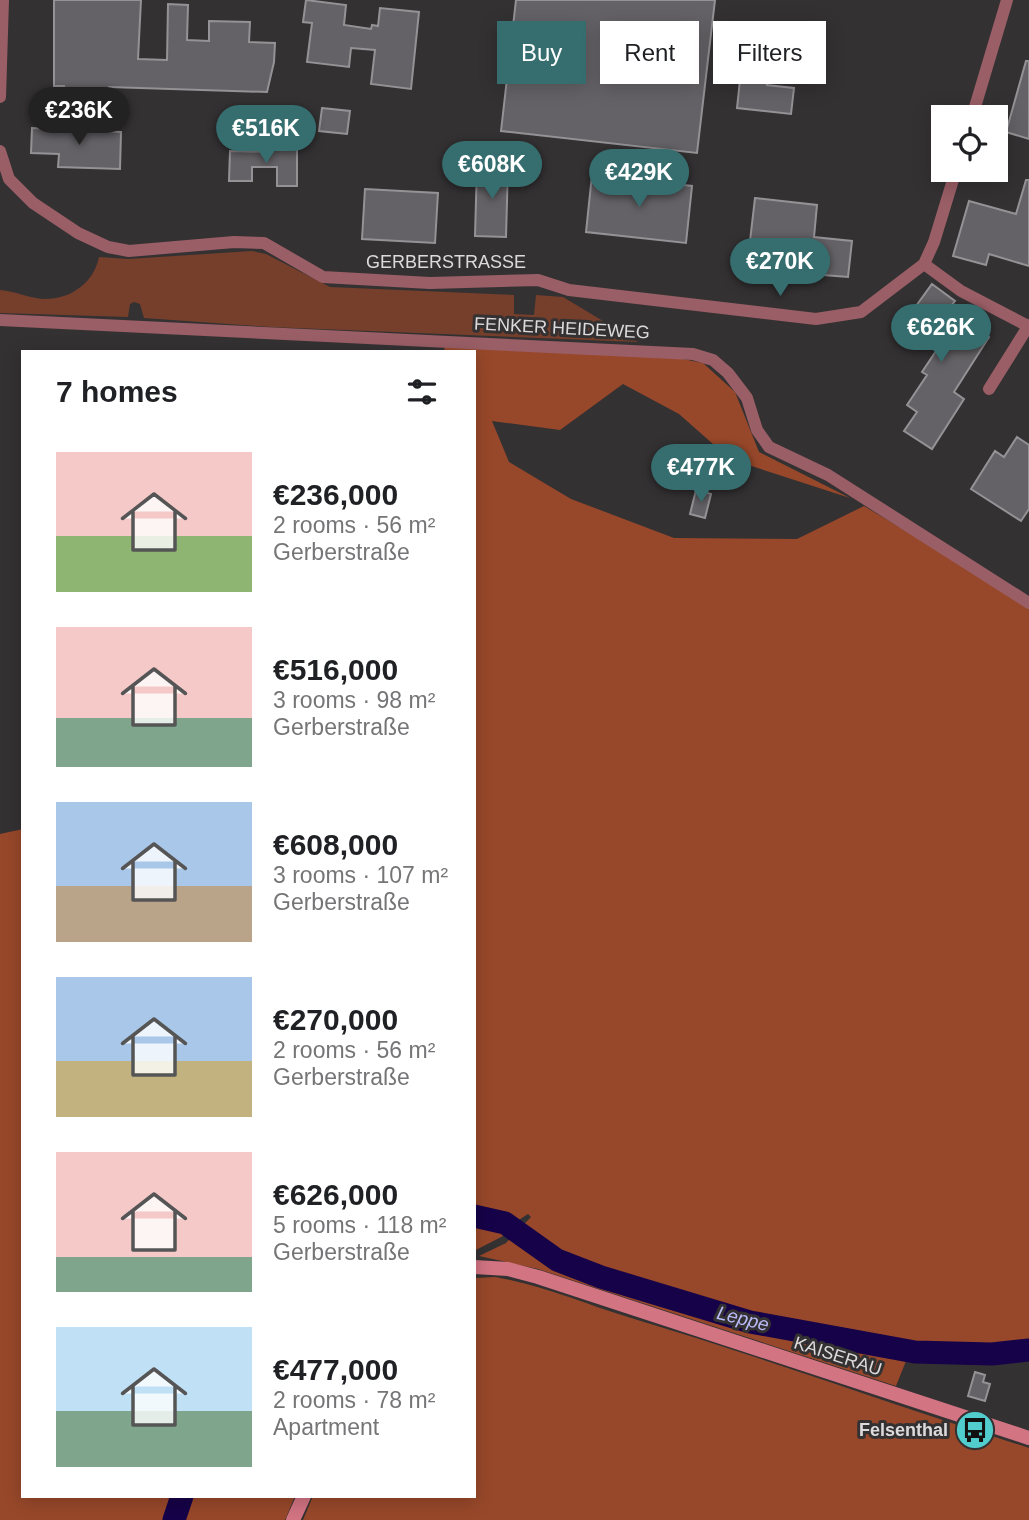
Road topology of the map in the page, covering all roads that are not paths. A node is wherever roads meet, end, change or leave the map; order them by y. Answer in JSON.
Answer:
{"nodes":[{"id":1,"x":4,"y":0,"type":"edge"},
{"id":2,"x":1007,"y":0,"type":"edge"},
{"id":3,"x":0,"y":97,"type":"edge"},
{"id":4,"x":976,"y":105,"type":"edge"},
{"id":5,"x":0,"y":150,"type":"edge"},
{"id":6,"x":952,"y":182,"type":"edge"},
{"id":7,"x":924,"y":264,"type":"junction"},
{"id":8,"x":0,"y":320,"type":"edge"},
{"id":9,"x":1029,"y":326,"type":"edge"},
{"id":10,"x":989,"y":389,"type":"dead end"},
{"id":11,"x":1029,"y":603,"type":"edge"},
{"id":12,"x":476,"y":1267,"type":"edge"},
{"id":13,"x":1029,"y":1438,"type":"edge"},
{"id":14,"x":303,"y":1498,"type":"edge"},
{"id":15,"x":293,"y":1520,"type":"edge"}],
"edges":[{"from":1,"to":3,"type":"street"},
{"from":2,"to":4,"type":"street"},
{"from":5,"to":7,"type":"street","name":"GERBERSTRASSE"},
{"from":6,"to":7,"type":"street"},
{"from":7,"to":9,"type":"street"},
{"from":8,"to":11,"type":"street","name":"FENKER HEIDEWEG"},
{"from":9,"to":10,"type":"street"},
{"from":12,"to":13,"type":"main road","name":"KAISERAU"},
{"from":14,"to":15,"type":"main road"}]}
